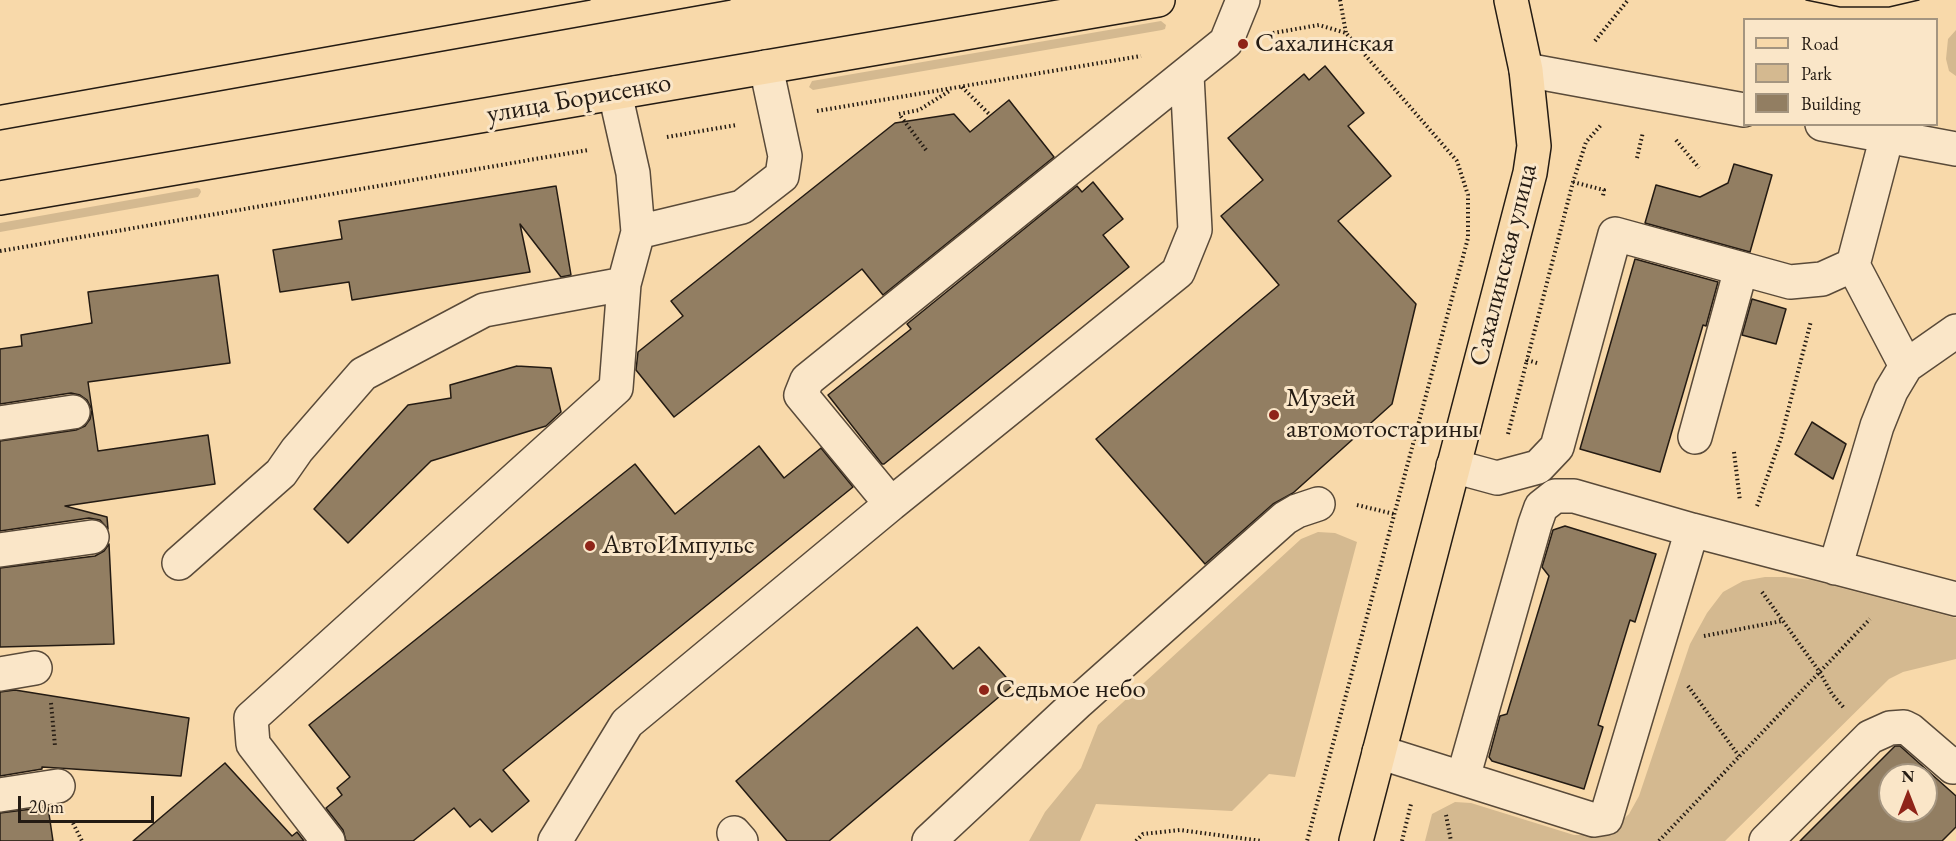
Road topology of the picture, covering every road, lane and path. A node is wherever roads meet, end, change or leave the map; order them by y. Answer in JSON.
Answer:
{"nodes":[{"id":1,"x":1158,"y":0,"type":"edge"},
{"id":2,"x":1243,"y":0,"type":"edge"},
{"id":3,"x":1340,"y":0,"type":"edge"},
{"id":4,"x":1511,"y":0,"type":"edge"},
{"id":5,"x":1346,"y":33,"type":"dead end"},
{"id":6,"x":766,"y":67,"type":"junction"},
{"id":7,"x":1526,"y":70,"type":"junction"},
{"id":8,"x":1187,"y":75,"type":"junction"},
{"id":9,"x":962,"y":87,"type":"dead end"},
{"id":10,"x":954,"y":88,"type":"dead end"},
{"id":11,"x":615,"y":93,"type":"junction"},
{"id":12,"x":1743,"y":110,"type":"edge"},
{"id":13,"x":990,"y":115,"type":"dead end"},
{"id":14,"x":1609,"y":123,"type":"dead end"},
{"id":15,"x":1645,"y":124,"type":"dead end"},
{"id":16,"x":1833,"y":126,"type":"edge"},
{"id":17,"x":1673,"y":136,"type":"dead end"},
{"id":18,"x":1887,"y":136,"type":"junction"},
{"id":19,"x":1956,"y":149,"type":"edge"},
{"id":20,"x":926,"y":150,"type":"dead end"},
{"id":21,"x":1637,"y":158,"type":"dead end"},
{"id":22,"x":1699,"y":168,"type":"dead end"},
{"id":23,"x":0,"y":198,"type":"edge"},
{"id":24,"x":638,"y":232,"type":"junction"},
{"id":25,"x":1853,"y":265,"type":"junction"},
{"id":26,"x":1741,"y":268,"type":"junction"},
{"id":27,"x":1822,"y":279,"type":"junction"},
{"id":28,"x":624,"y":284,"type":"junction"},
{"id":29,"x":1956,"y":331,"type":"edge"},
{"id":30,"x":1527,"y":360,"type":"dead end"},
{"id":31,"x":1906,"y":366,"type":"junction"},
{"id":32,"x":73,"y":412,"type":"dead end"},
{"id":33,"x":1699,"y":422,"type":"joint"},
{"id":34,"x":0,"y":423,"type":"edge"},
{"id":35,"x":1454,"y":466,"type":"junction"},
{"id":36,"x":891,"y":504,"type":"junction"},
{"id":37,"x":1318,"y":504,"type":"dead end"},
{"id":38,"x":1692,"y":530,"type":"junction"},
{"id":39,"x":92,"y":537,"type":"dead end"},
{"id":40,"x":1744,"y":544,"type":"junction"},
{"id":41,"x":0,"y":550,"type":"edge"},
{"id":42,"x":179,"y":563,"type":"dead end"},
{"id":43,"x":1834,"y":568,"type":"junction"},
{"id":44,"x":1901,"y":586,"type":"junction"},
{"id":45,"x":1956,"y":599,"type":"edge"},
{"id":46,"x":1782,"y":621,"type":"junction"},
{"id":47,"x":1658,"y":645,"type":"junction"},
{"id":48,"x":35,"y":668,"type":"dead end"},
{"id":49,"x":1819,"y":671,"type":"junction"},
{"id":50,"x":0,"y":674,"type":"edge"},
{"id":51,"x":1832,"y":694,"type":"dead end"},
{"id":52,"x":1379,"y":752,"type":"junction"},
{"id":53,"x":1739,"y":756,"type":"junction"},
{"id":54,"x":1955,"y":767,"type":"edge"},
{"id":55,"x":1463,"y":778,"type":"junction"},
{"id":56,"x":58,"y":786,"type":"dead end"},
{"id":57,"x":0,"y":795,"type":"edge"},
{"id":58,"x":328,"y":841,"type":"edge"},
{"id":59,"x":555,"y":841,"type":"edge"},
{"id":60,"x":929,"y":841,"type":"edge"},
{"id":61,"x":1136,"y":841,"type":"edge"},
{"id":62,"x":1262,"y":841,"type":"edge"},
{"id":63,"x":1356,"y":841,"type":"edge"},
{"id":64,"x":1659,"y":841,"type":"edge"},
{"id":65,"x":1766,"y":841,"type":"edge"}],
"edges":[{"from":1,"to":6,"type":"main road","name":"улица Борисенко"},
{"from":2,"to":8,"type":"lane"},
{"from":3,"to":5,"type":"path"},
{"from":4,"to":7,"type":"main road","name":"Сахалинская улица"},
{"from":6,"to":11,"type":"main road","name":"улица Борисенко"},
{"from":6,"to":24,"type":"lane"},
{"from":7,"to":12,"type":"lane"},
{"from":7,"to":35,"type":"main road","name":"Сахалинская улица"},
{"from":8,"to":36,"type":"lane"},
{"from":8,"to":36,"type":"lane"},
{"from":9,"to":13,"type":"path"},
{"from":10,"to":20,"type":"path"},
{"from":11,"to":23,"type":"main road","name":"улица Борисенко"},
{"from":11,"to":24,"type":"lane"},
{"from":14,"to":30,"type":"path"},
{"from":15,"to":21,"type":"path"},
{"from":16,"to":18,"type":"lane"},
{"from":17,"to":22,"type":"path"},
{"from":18,"to":19,"type":"lane"},
{"from":18,"to":25,"type":"lane"},
{"from":24,"to":28,"type":"lane"},
{"from":25,"to":27,"type":"lane"},
{"from":25,"to":31,"type":"lane"},
{"from":26,"to":27,"type":"lane"},
{"from":26,"to":33,"type":"lane"},
{"from":26,"to":35,"type":"lane"},
{"from":27,"to":40,"type":"path"},
{"from":28,"to":42,"type":"lane"},
{"from":28,"to":58,"type":"lane"},
{"from":29,"to":31,"type":"lane"},
{"from":31,"to":43,"type":"lane"},
{"from":32,"to":34,"type":"lane"},
{"from":33,"to":40,"type":"path"},
{"from":35,"to":52,"type":"main road","name":"Сахалинская улица"},
{"from":36,"to":59,"type":"lane"},
{"from":37,"to":60,"type":"lane"},
{"from":38,"to":40,"type":"lane"},
{"from":38,"to":47,"type":"lane"},
{"from":38,"to":55,"type":"lane"},
{"from":39,"to":41,"type":"lane"},
{"from":40,"to":43,"type":"lane"},
{"from":40,"to":46,"type":"path"},
{"from":43,"to":44,"type":"lane"},
{"from":44,"to":45,"type":"lane"},
{"from":44,"to":49,"type":"path"},
{"from":46,"to":47,"type":"path"},
{"from":46,"to":49,"type":"path"},
{"from":47,"to":53,"type":"path"},
{"from":47,"to":55,"type":"lane"},
{"from":48,"to":50,"type":"lane"},
{"from":49,"to":51,"type":"path"},
{"from":49,"to":53,"type":"path"},
{"from":52,"to":55,"type":"lane"},
{"from":52,"to":63,"type":"main road","name":"Сахалинская улица"},
{"from":53,"to":64,"type":"path"},
{"from":54,"to":65,"type":"lane"},
{"from":56,"to":57,"type":"lane"},
{"from":61,"to":62,"type":"path"}]}
